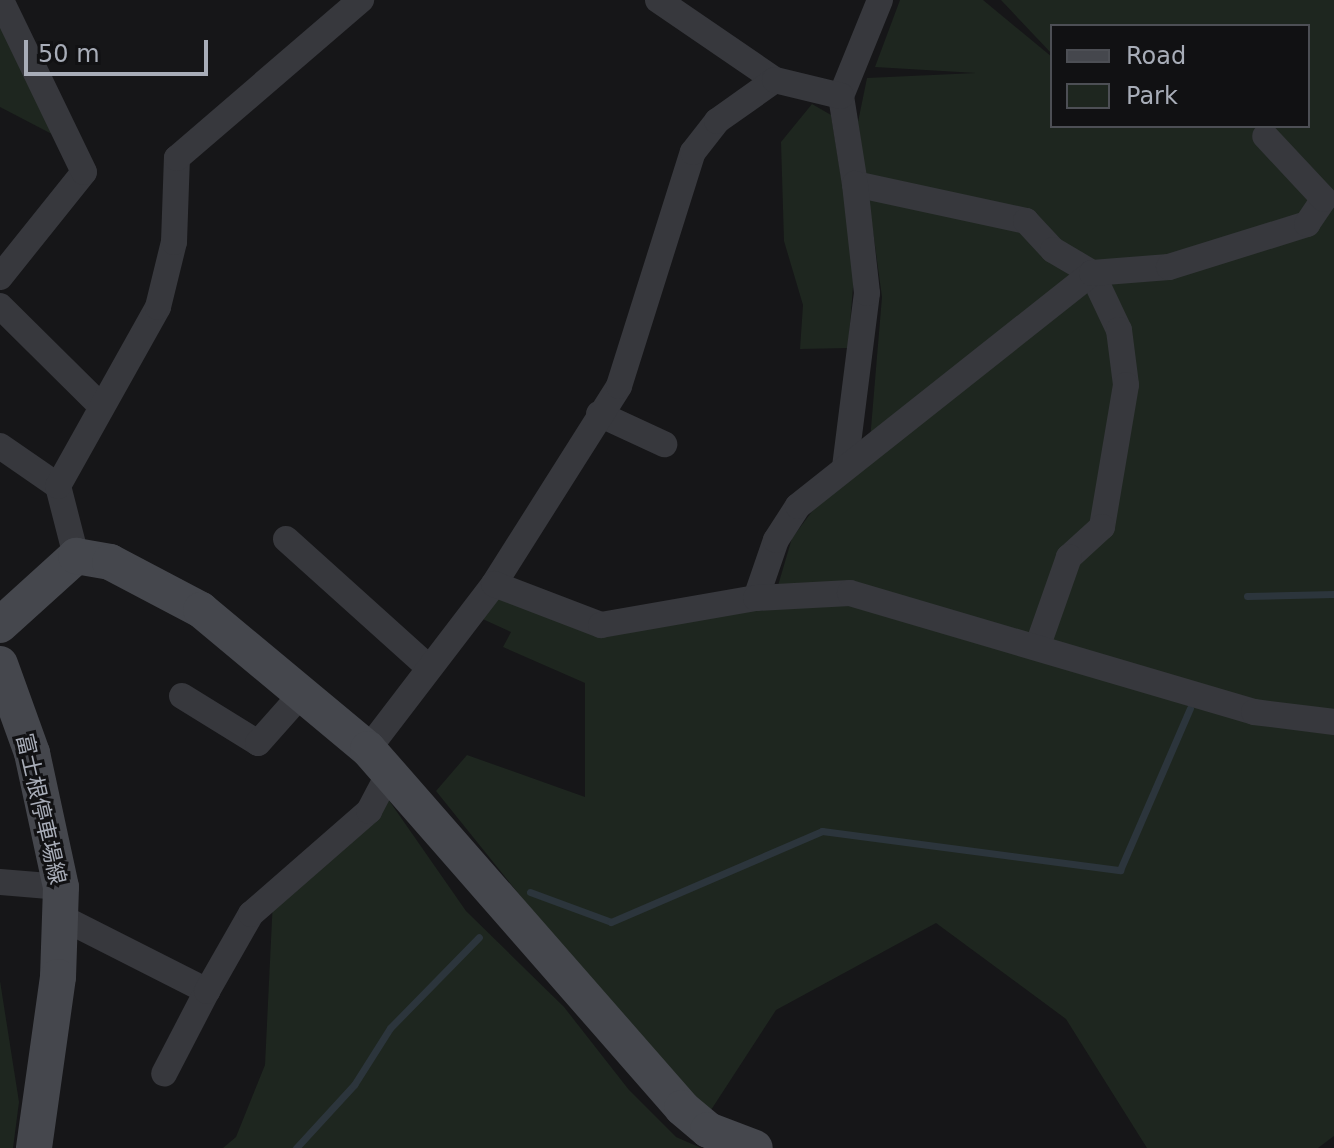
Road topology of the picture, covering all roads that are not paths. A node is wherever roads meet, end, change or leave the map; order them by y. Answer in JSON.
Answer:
{"nodes":[{"id":1,"x":1,"y":0,"type":"edge"},
{"id":2,"x":361,"y":0,"type":"edge"},
{"id":3,"x":658,"y":0,"type":"edge"},
{"id":4,"x":880,"y":0,"type":"edge"},
{"id":5,"x":775,"y":80,"type":"junction"},
{"id":6,"x":841,"y":96,"type":"junction"},
{"id":7,"x":1265,"y":136,"type":"dead end"},
{"id":8,"x":855,"y":184,"type":"junction"},
{"id":9,"x":1092,"y":273,"type":"junction"},
{"id":10,"x":0,"y":277,"type":"edge"},
{"id":11,"x":0,"y":306,"type":"edge"},
{"id":12,"x":100,"y":405,"type":"junction"},
{"id":13,"x":599,"y":414,"type":"junction"},
{"id":14,"x":664,"y":444,"type":"dead end"},
{"id":15,"x":0,"y":446,"type":"edge"},
{"id":16,"x":845,"y":467,"type":"junction"},
{"id":17,"x":58,"y":486,"type":"junction"},
{"id":18,"x":286,"y":539,"type":"dead end"},
{"id":19,"x":76,"y":556,"type":"junction"},
{"id":20,"x":494,"y":584,"type":"junction"},
{"id":21,"x":756,"y":598,"type":"junction"},
{"id":22,"x":0,"y":625,"type":"edge"},
{"id":23,"x":1038,"y":645,"type":"junction"},
{"id":24,"x":0,"y":664,"type":"edge"},
{"id":25,"x":427,"y":666,"type":"junction"},
{"id":26,"x":182,"y":696,"type":"dead end"},
{"id":27,"x":299,"y":697,"type":"junction"},
{"id":28,"x":1334,"y":722,"type":"edge"},
{"id":29,"x":378,"y":761,"type":"junction"},
{"id":30,"x":0,"y":882,"type":"edge"},
{"id":31,"x":61,"y":902,"type":"junction"},
{"id":32,"x":207,"y":991,"type":"junction"},
{"id":33,"x":164,"y":1074,"type":"dead end"},
{"id":34,"x":34,"y":1148,"type":"edge"},
{"id":35,"x":755,"y":1148,"type":"edge"}],
"edges":[{"from":1,"to":10,"type":"street"},
{"from":2,"to":12,"type":"street"},
{"from":3,"to":5,"type":"street"},
{"from":4,"to":6,"type":"street"},
{"from":5,"to":6,"type":"street"},
{"from":5,"to":13,"type":"street"},
{"from":6,"to":8,"type":"street"},
{"from":7,"to":9,"type":"street"},
{"from":8,"to":9,"type":"street"},
{"from":8,"to":16,"type":"street"},
{"from":9,"to":16,"type":"street"},
{"from":9,"to":23,"type":"street"},
{"from":11,"to":12,"type":"street"},
{"from":12,"to":17,"type":"street"},
{"from":13,"to":14,"type":"street"},
{"from":13,"to":20,"type":"street"},
{"from":15,"to":17,"type":"street"},
{"from":16,"to":21,"type":"street"},
{"from":17,"to":19,"type":"street"},
{"from":18,"to":25,"type":"street"},
{"from":19,"to":22,"type":"street"},
{"from":19,"to":27,"type":"street"},
{"from":20,"to":21,"type":"street"},
{"from":20,"to":25,"type":"street"},
{"from":21,"to":23,"type":"street"},
{"from":23,"to":28,"type":"street"},
{"from":24,"to":31,"type":"street","name":"富士根停車場線"},
{"from":25,"to":29,"type":"street"},
{"from":26,"to":27,"type":"street"},
{"from":27,"to":29,"type":"street"},
{"from":29,"to":32,"type":"street"},
{"from":29,"to":35,"type":"street"},
{"from":30,"to":31,"type":"street"},
{"from":31,"to":32,"type":"street"},
{"from":31,"to":34,"type":"street","name":"富士根停車場線"},
{"from":32,"to":33,"type":"street"}]}
